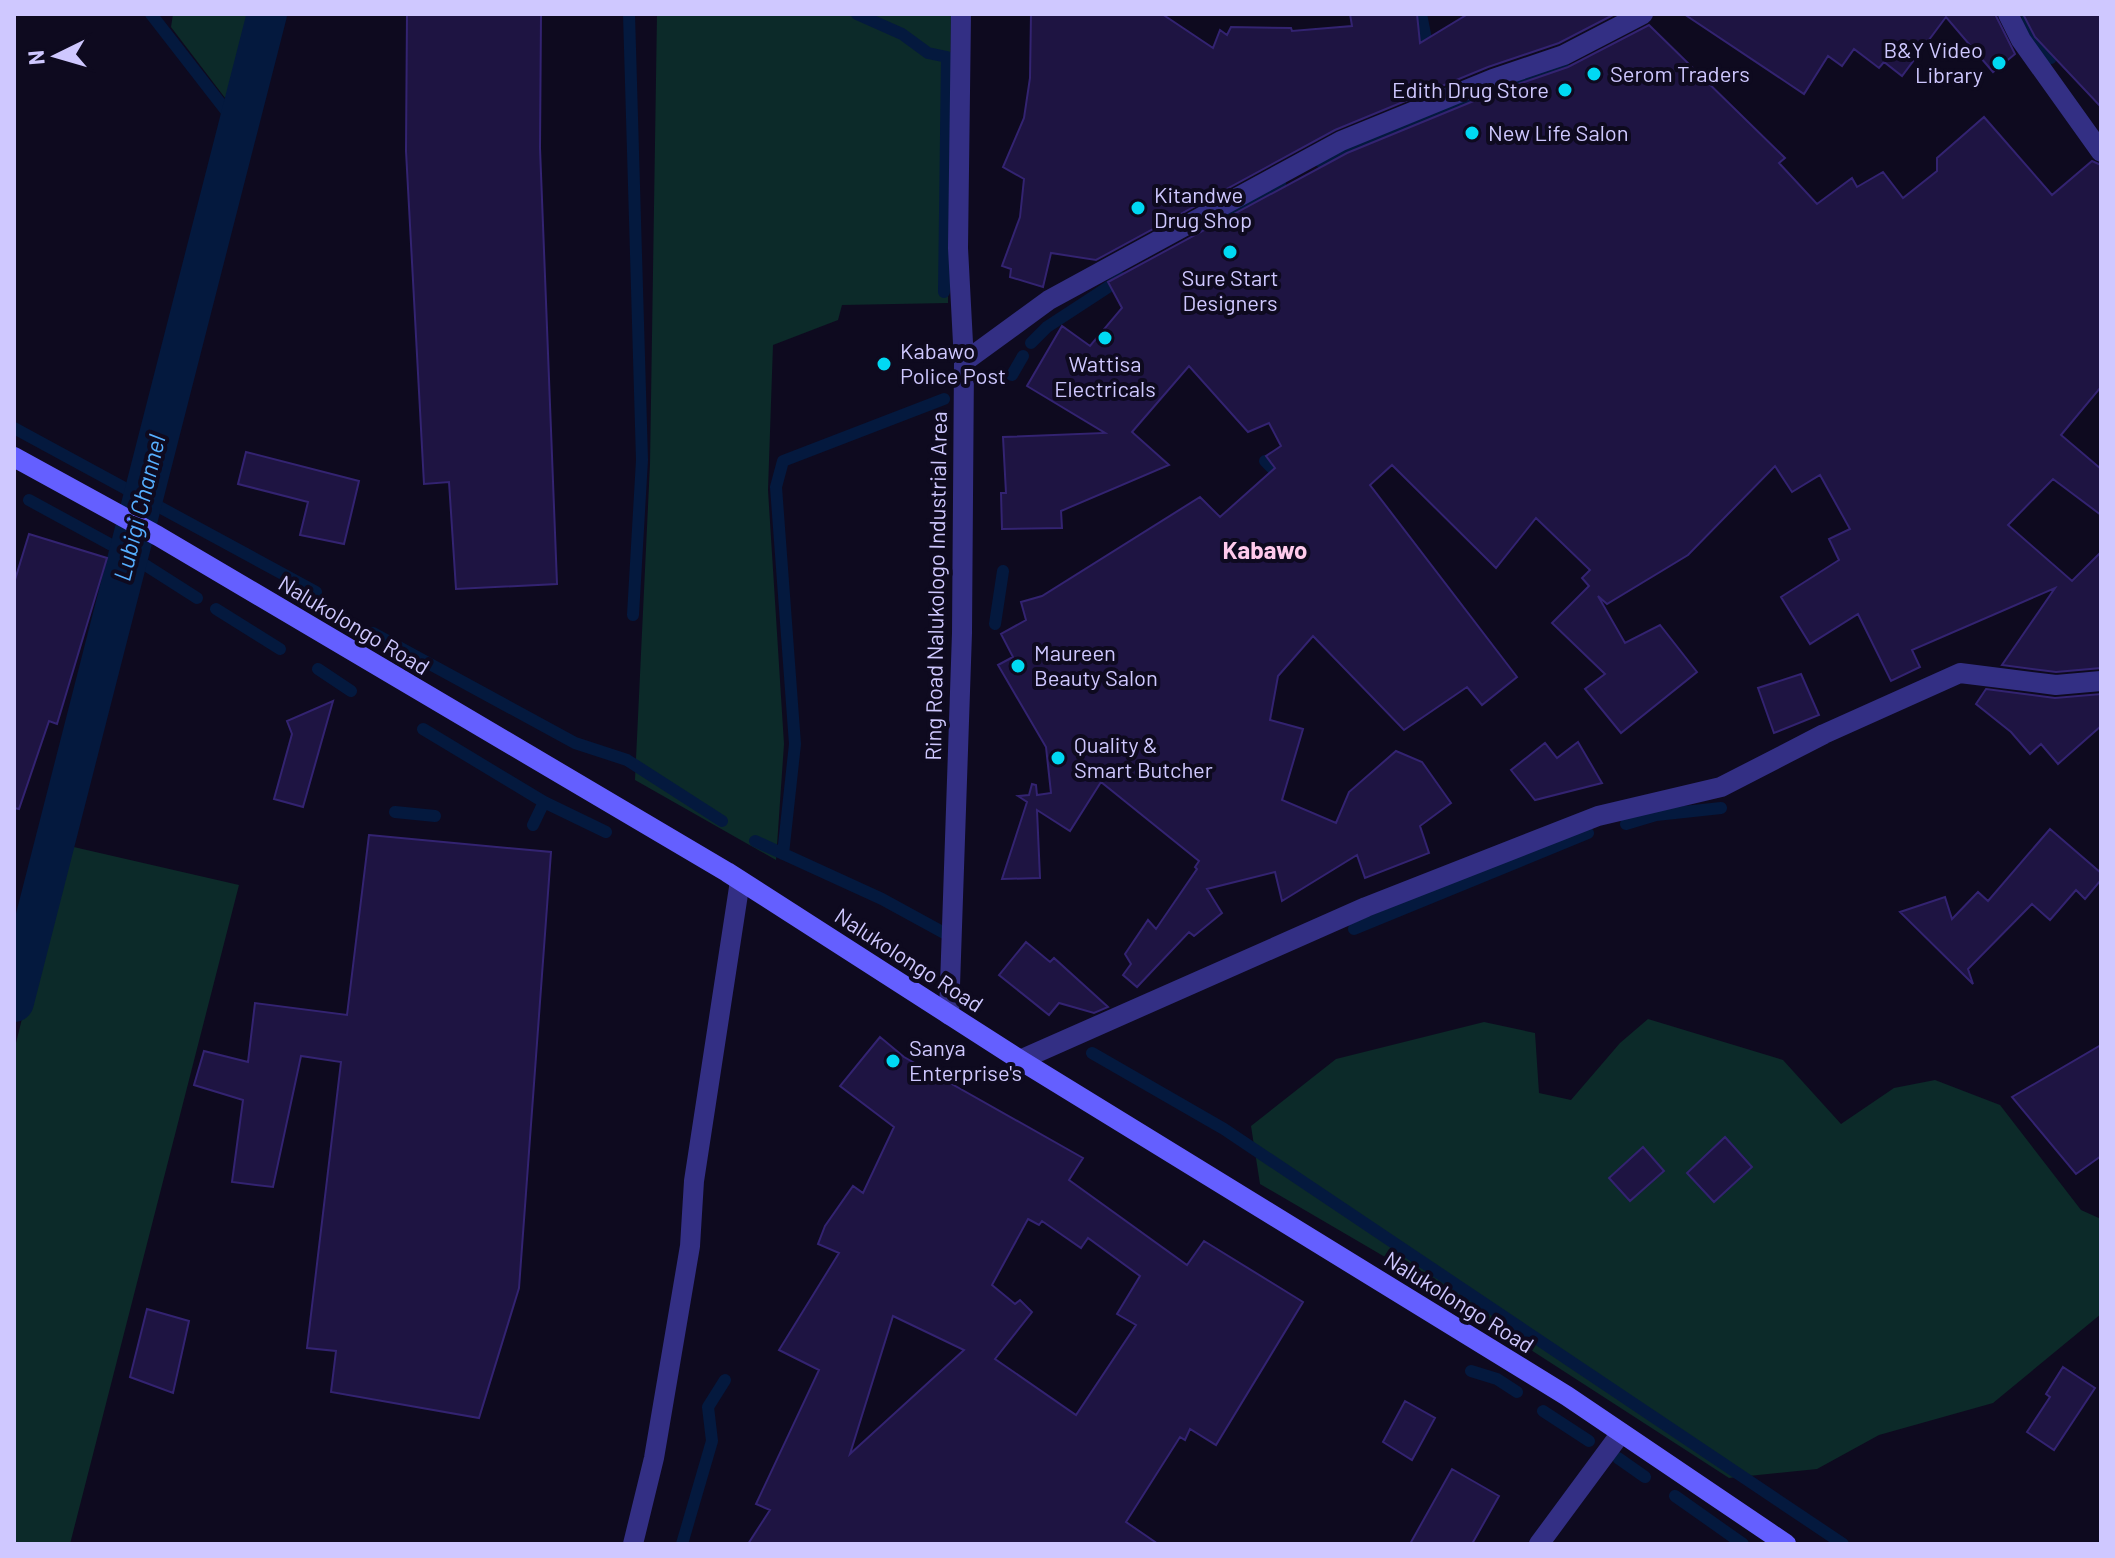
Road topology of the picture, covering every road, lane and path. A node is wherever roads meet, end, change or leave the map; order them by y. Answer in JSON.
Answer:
{"nodes":[{"id":1,"x":961,"y":14,"type":"edge"},
{"id":2,"x":1643,"y":14,"type":"edge"},
{"id":3,"x":2008,"y":14,"type":"edge"},
{"id":4,"x":2101,"y":152,"type":"edge"},
{"id":5,"x":964,"y":362,"type":"junction"},
{"id":6,"x":14,"y":457,"type":"edge"},
{"id":7,"x":2101,"y":681,"type":"edge"},
{"id":8,"x":740,"y":881,"type":"junction"},
{"id":9,"x":949,"y":1015,"type":"junction"},
{"id":10,"x":1020,"y":1060,"type":"junction"},
{"id":11,"x":1621,"y":1433,"type":"junction"},
{"id":12,"x":633,"y":1544,"type":"edge"},
{"id":13,"x":1539,"y":1544,"type":"edge"},
{"id":14,"x":1786,"y":1544,"type":"edge"}],
"edges":[{"from":1,"to":5,"type":"street","name":"Ring Road Nalukologo Industrial Area"},
{"from":2,"to":5,"type":"street"},
{"from":3,"to":4,"type":"street"},
{"from":5,"to":9,"type":"street","name":"Ring Road Nalukologo Industrial Area"},
{"from":6,"to":8,"type":"street","name":"Nalukolongo Road"},
{"from":7,"to":10,"type":"street"},
{"from":8,"to":9,"type":"street","name":"Nalukolongo Road"},
{"from":8,"to":12,"type":"street"},
{"from":9,"to":10,"type":"street","name":"Nalukolongo Road"},
{"from":10,"to":11,"type":"street","name":"Nalukolongo Road"},
{"from":11,"to":13,"type":"street"},
{"from":11,"to":14,"type":"street","name":"Nalukolongo Road"}]}
